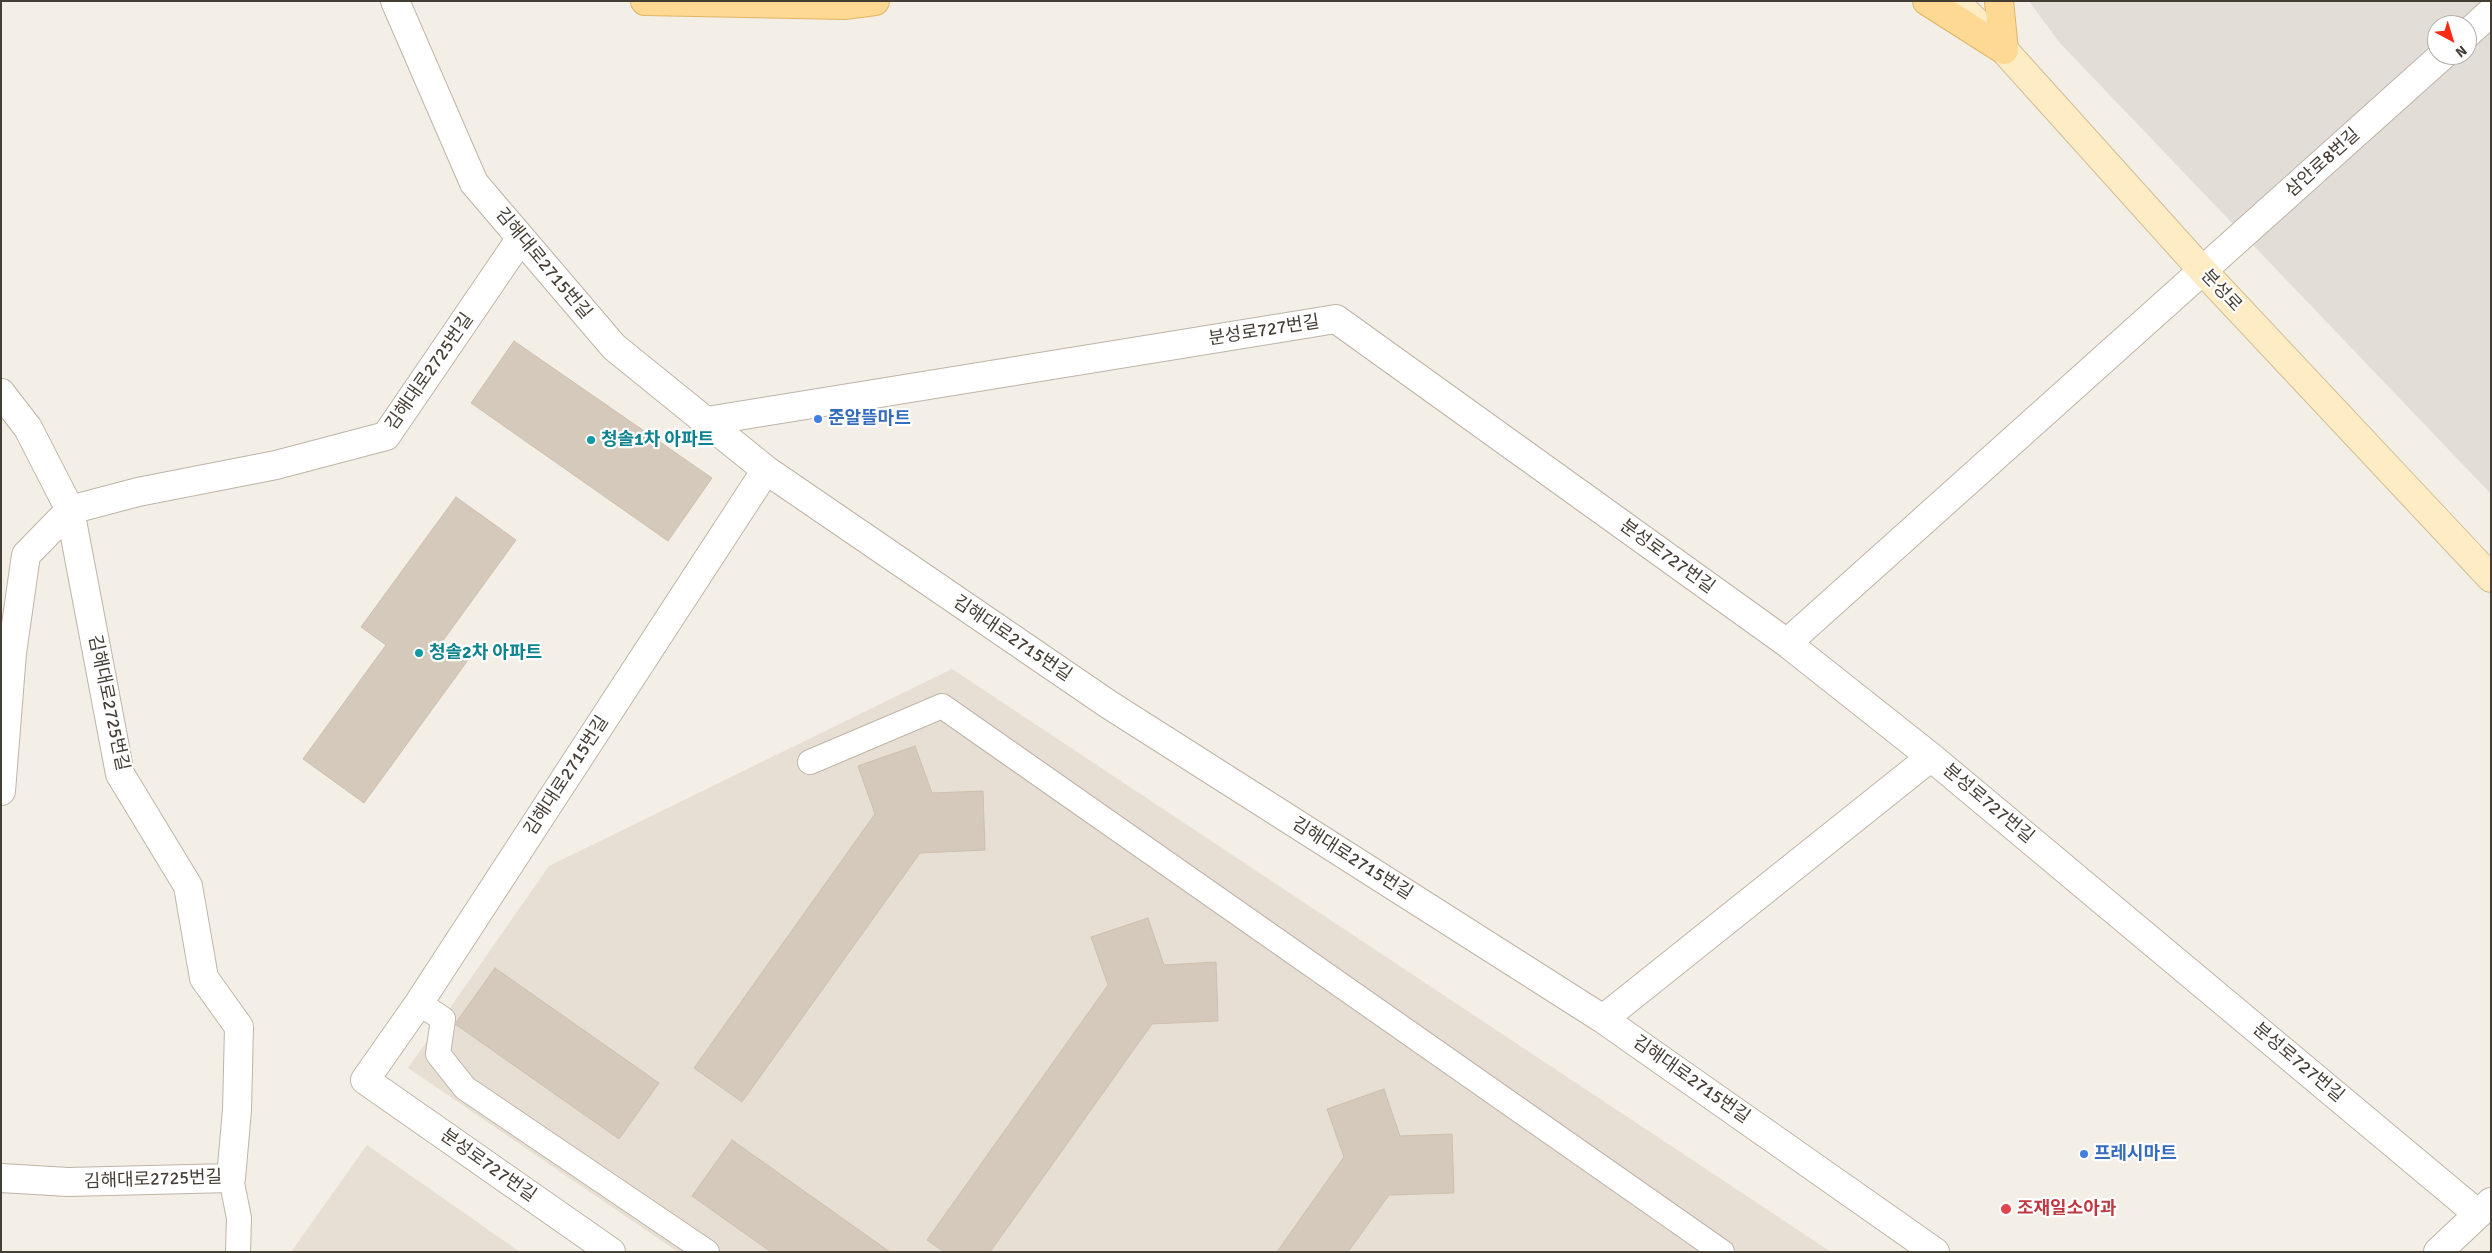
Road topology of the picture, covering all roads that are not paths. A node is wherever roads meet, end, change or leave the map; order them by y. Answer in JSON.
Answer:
{"nodes":[{"id":1,"x":395,"y":1,"type":"edge"},
{"id":2,"x":645,"y":1,"type":"edge"},
{"id":3,"x":875,"y":1,"type":"edge"},
{"id":4,"x":1927,"y":1,"type":"edge"},
{"id":5,"x":1955,"y":1,"type":"edge"},
{"id":6,"x":2000,"y":1,"type":"edge"},
{"id":7,"x":2491,"y":12,"type":"edge"},
{"id":8,"x":2477,"y":25,"type":"edge"},
{"id":9,"x":2004,"y":50,"type":"junction"},
{"id":10,"x":2432,"y":65,"type":"edge"},
{"id":11,"x":521,"y":238,"type":"junction"},
{"id":12,"x":2203,"y":271,"type":"junction"},
{"id":13,"x":1,"y":393,"type":"edge"},
{"id":14,"x":707,"y":422,"type":"junction"},
{"id":15,"x":766,"y":470,"type":"junction"},
{"id":16,"x":70,"y":510,"type":"junction"},
{"id":17,"x":2491,"y":578,"type":"edge"},
{"id":18,"x":1787,"y":643,"type":"junction"},
{"id":19,"x":1932,"y":756,"type":"junction"},
{"id":20,"x":810,"y":762,"type":"dead end"},
{"id":21,"x":1,"y":791,"type":"edge"},
{"id":22,"x":419,"y":1003,"type":"junction"},
{"id":23,"x":1603,"y":1019,"type":"junction"},
{"id":24,"x":365,"y":1080,"type":"joint"},
{"id":25,"x":1,"y":1178,"type":"edge"},
{"id":26,"x":231,"y":1178,"type":"junction"},
{"id":27,"x":2484,"y":1208,"type":"edge"},
{"id":28,"x":238,"y":1252,"type":"edge"},
{"id":29,"x":611,"y":1252,"type":"edge"},
{"id":30,"x":707,"y":1252,"type":"edge"},
{"id":31,"x":1722,"y":1252,"type":"edge"},
{"id":32,"x":1935,"y":1252,"type":"edge"},
{"id":33,"x":2438,"y":1252,"type":"edge"}],
"edges":[{"from":1,"to":11,"type":"street","name":"김해대로2715번길"},
{"from":2,"to":3,"type":"main road"},
{"from":4,"to":9,"type":"main road"},
{"from":5,"to":9,"type":"main road","name":"분성로"},
{"from":6,"to":9,"type":"main road"},
{"from":7,"to":8,"type":"street"},
{"from":9,"to":12,"type":"main road","name":"분성로"},
{"from":10,"to":12,"type":"street","name":"삼안로8번길"},
{"from":11,"to":14,"type":"street","name":"김해대로2715번길"},
{"from":11,"to":16,"type":"street","name":"김해대로2725번길"},
{"from":12,"to":17,"type":"main road","name":"분성로"},
{"from":12,"to":18,"type":"street","name":"삼안로8번길"},
{"from":13,"to":16,"type":"street","name":"김해대로2725번길"},
{"from":14,"to":15,"type":"street","name":"김해대로2715번길"},
{"from":14,"to":18,"type":"street","name":"분성로727번길"},
{"from":15,"to":22,"type":"street","name":"김해대로2715번길"},
{"from":15,"to":23,"type":"street","name":"김해대로2715번길"},
{"from":16,"to":21,"type":"street"},
{"from":16,"to":26,"type":"street","name":"김해대로2725번길"},
{"from":18,"to":19,"type":"street","name":"분성로727번길"},
{"from":19,"to":23,"type":"street"},
{"from":19,"to":27,"type":"street","name":"분성로727번길"},
{"from":20,"to":31,"type":"lane"},
{"from":22,"to":24,"type":"street","name":"김해대로2715번길"},
{"from":22,"to":30,"type":"lane"},
{"from":23,"to":32,"type":"street","name":"김해대로2715번길"},
{"from":24,"to":29,"type":"street","name":"분성로727번길"},
{"from":25,"to":26,"type":"street","name":"김해대로2725번길"},
{"from":26,"to":28,"type":"lane"},
{"from":27,"to":33,"type":"street","name":"분성로727번길"}]}
